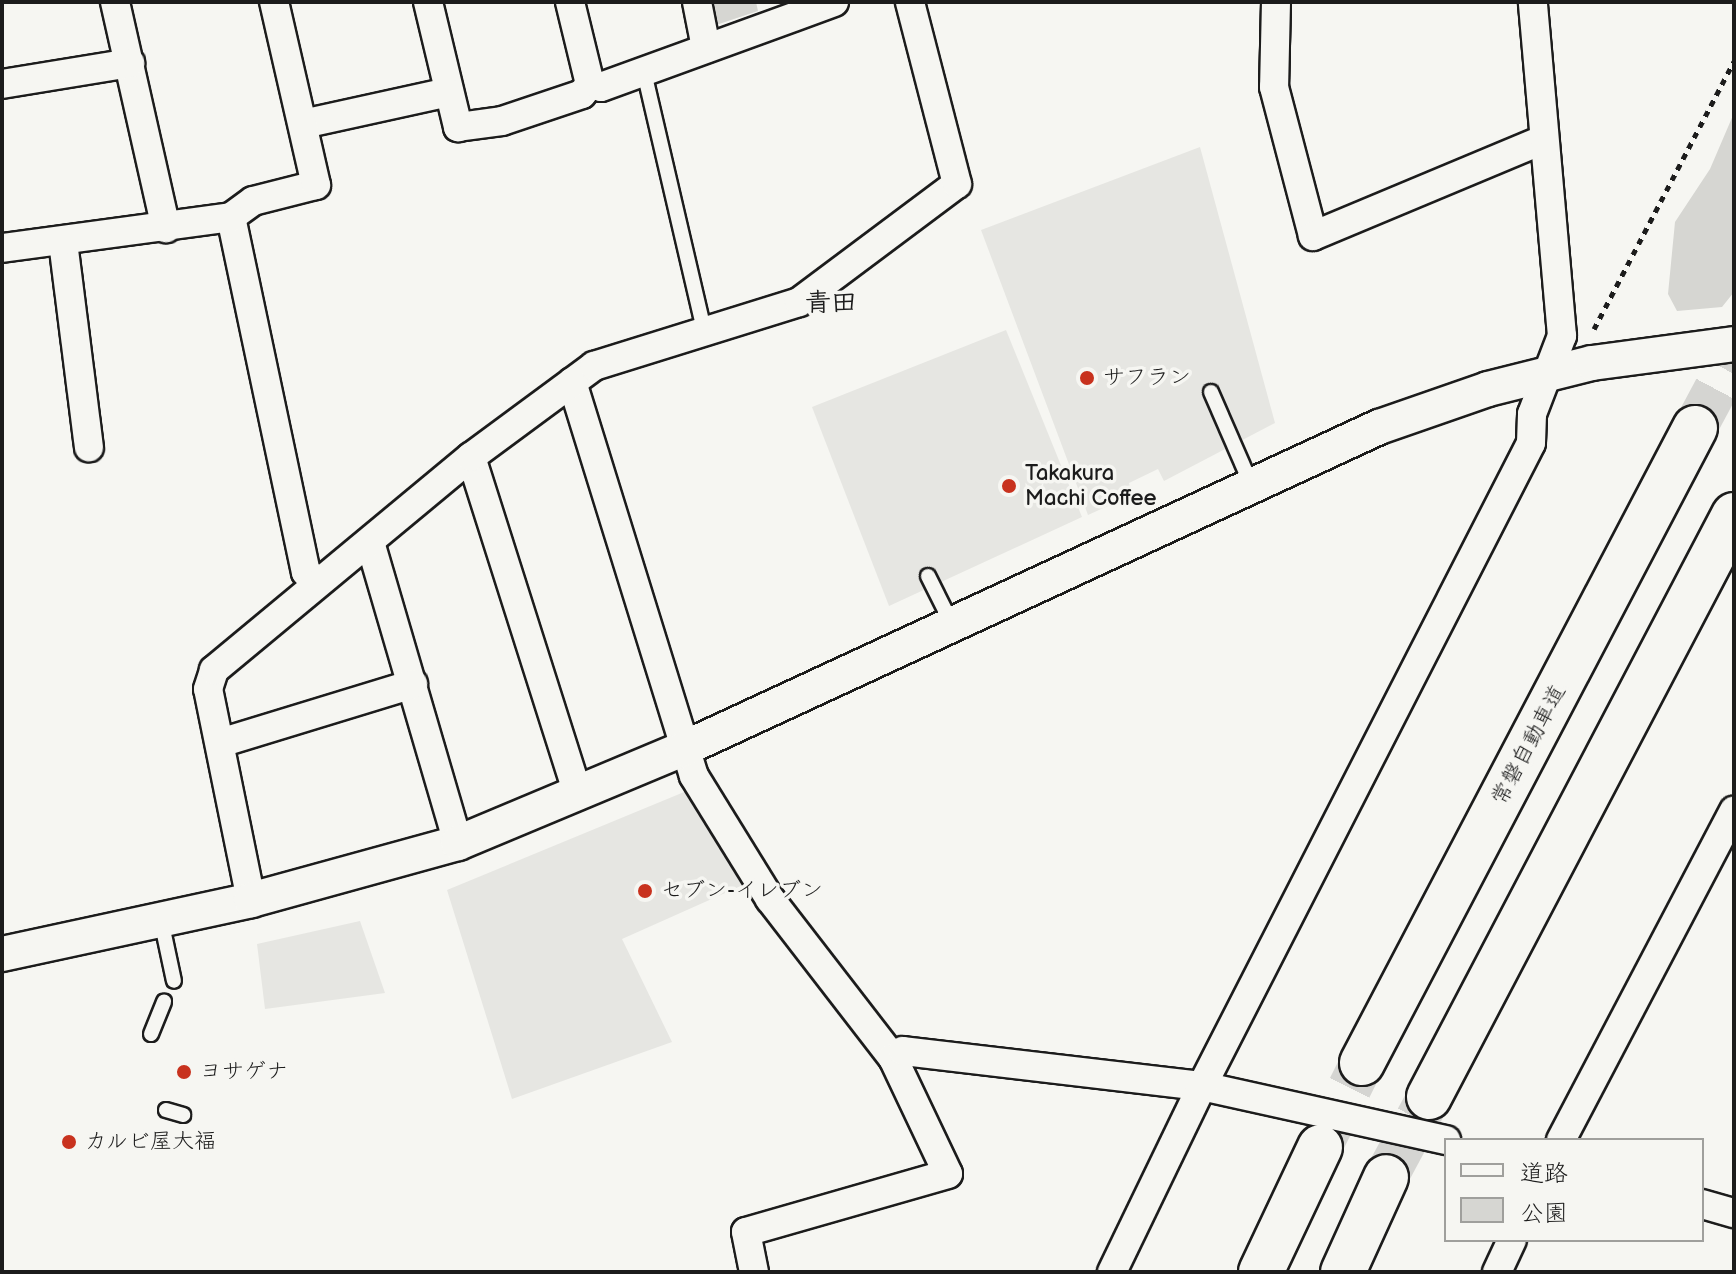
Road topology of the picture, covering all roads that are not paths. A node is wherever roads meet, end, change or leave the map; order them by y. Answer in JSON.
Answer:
{"nodes":[{"id":1,"x":115,"y":2,"type":"edge"},
{"id":2,"x":274,"y":2,"type":"edge"},
{"id":3,"x":428,"y":2,"type":"edge"},
{"id":4,"x":570,"y":2,"type":"edge"},
{"id":5,"x":697,"y":2,"type":"edge"},
{"id":6,"x":834,"y":2,"type":"edge"},
{"id":7,"x":910,"y":2,"type":"edge"},
{"id":8,"x":1276,"y":2,"type":"edge"},
{"id":9,"x":1533,"y":2,"type":"edge"},
{"id":10,"x":706,"y":48,"type":"junction"},
{"id":11,"x":130,"y":63,"type":"junction"},
{"id":12,"x":644,"y":72,"type":"junction"},
{"id":13,"x":2,"y":84,"type":"edge"},
{"id":14,"x":590,"y":84,"type":"junction"},
{"id":15,"x":448,"y":92,"type":"junction"},
{"id":16,"x":303,"y":124,"type":"junction"},
{"id":17,"x":1542,"y":140,"type":"junction"},
{"id":18,"x":231,"y":217,"type":"junction"},
{"id":19,"x":166,"y":228,"type":"junction"},
{"id":20,"x":63,"y":242,"type":"junction"},
{"id":21,"x":2,"y":248,"type":"edge"},
{"id":22,"x":704,"y":330,"type":"junction"},
{"id":23,"x":1734,"y":344,"type":"edge"},
{"id":24,"x":1543,"y":376,"type":"junction"},
{"id":25,"x":572,"y":382,"type":"junction"},
{"id":26,"x":1211,"y":392,"type":"dead end"},
{"id":27,"x":1695,"y":428,"type":"tunnel mouth"},
{"id":28,"x":89,"y":447,"type":"dead end"},
{"id":29,"x":471,"y":457,"type":"junction"},
{"id":30,"x":1251,"y":484,"type":"junction"},
{"id":31,"x":1734,"y":515,"type":"edge"},
{"id":32,"x":370,"y":542,"type":"junction"},
{"id":33,"x":928,"y":576,"type":"dead end"},
{"id":34,"x":317,"y":582,"type":"junction"},
{"id":35,"x":952,"y":624,"type":"junction"},
{"id":36,"x":413,"y":684,"type":"junction"},
{"id":37,"x":220,"y":743,"type":"junction"},
{"id":38,"x":683,"y":749,"type":"junction"},
{"id":39,"x":578,"y":795,"type":"junction"},
{"id":40,"x":1734,"y":811,"type":"edge"},
{"id":41,"x":458,"y":843,"type":"junction"},
{"id":42,"x":251,"y":900,"type":"junction"},
{"id":43,"x":161,"y":920,"type":"junction"},
{"id":44,"x":2,"y":954,"type":"edge"},
{"id":45,"x":174,"y":981,"type":"dead end"},
{"id":46,"x":164,"y":1002,"type":"dead end"},
{"id":47,"x":151,"y":1034,"type":"dead end"},
{"id":48,"x":893,"y":1058,"type":"junction"},
{"id":49,"x":1362,"y":1063,"type":"tunnel mouth"},
{"id":50,"x":1202,"y":1086,"type":"junction"},
{"id":51,"x":1429,"y":1097,"type":"tunnel mouth"},
{"id":52,"x":166,"y":1110,"type":"dead end"},
{"id":53,"x":183,"y":1115,"type":"dead end"},
{"id":54,"x":1562,"y":1138,"type":"edge"},
{"id":55,"x":1444,"y":1140,"type":"edge"},
{"id":56,"x":1320,"y":1147,"type":"tunnel mouth"},
{"id":57,"x":1386,"y":1177,"type":"tunnel mouth"},
{"id":58,"x":1704,"y":1205,"type":"edge"},
{"id":59,"x":1734,"y":1213,"type":"edge"},
{"id":60,"x":1511,"y":1242,"type":"edge"},
{"id":61,"x":754,"y":1272,"type":"edge"},
{"id":62,"x":1112,"y":1272,"type":"edge"},
{"id":63,"x":1261,"y":1272,"type":"edge"},
{"id":64,"x":1343,"y":1272,"type":"edge"},
{"id":65,"x":1497,"y":1272,"type":"edge"}],
"edges":[{"from":1,"to":11,"type":"street"},
{"from":2,"to":16,"type":"street"},
{"from":3,"to":15,"type":"street"},
{"from":4,"to":14,"type":"street"},
{"from":5,"to":10,"type":"street"},
{"from":6,"to":10,"type":"street"},
{"from":7,"to":22,"type":"street"},
{"from":8,"to":17,"type":"street"},
{"from":9,"to":17,"type":"street"},
{"from":10,"to":12,"type":"street"},
{"from":11,"to":13,"type":"street"},
{"from":11,"to":19,"type":"street"},
{"from":12,"to":14,"type":"street"},
{"from":12,"to":22,"type":"lane"},
{"from":14,"to":15,"type":"street"},
{"from":15,"to":16,"type":"street"},
{"from":16,"to":18,"type":"street"},
{"from":17,"to":24,"type":"street"},
{"from":18,"to":19,"type":"street"},
{"from":18,"to":34,"type":"street"},
{"from":19,"to":20,"type":"street"},
{"from":20,"to":21,"type":"street"},
{"from":20,"to":28,"type":"street"},
{"from":22,"to":25,"type":"street"},
{"from":23,"to":24,"type":"street"},
{"from":24,"to":30,"type":"street"},
{"from":24,"to":50,"type":"street"},
{"from":25,"to":29,"type":"street"},
{"from":25,"to":38,"type":"street"},
{"from":26,"to":30,"type":"lane"},
{"from":27,"to":49,"type":"highway","name":"常磐自動車道"},
{"from":29,"to":32,"type":"street"},
{"from":29,"to":39,"type":"street"},
{"from":30,"to":35,"type":"street"},
{"from":31,"to":51,"type":"highway"},
{"from":32,"to":34,"type":"street"},
{"from":32,"to":36,"type":"street"},
{"from":33,"to":35,"type":"lane"},
{"from":34,"to":37,"type":"street"},
{"from":35,"to":38,"type":"street"},
{"from":36,"to":37,"type":"street"},
{"from":36,"to":41,"type":"street"},
{"from":37,"to":42,"type":"street"},
{"from":38,"to":39,"type":"street"},
{"from":38,"to":48,"type":"street"},
{"from":39,"to":41,"type":"street"},
{"from":40,"to":54,"type":"street"},
{"from":41,"to":42,"type":"street"},
{"from":42,"to":43,"type":"street"},
{"from":43,"to":44,"type":"street"},
{"from":43,"to":45,"type":"lane"},
{"from":46,"to":47,"type":"lane"},
{"from":48,"to":50,"type":"street"},
{"from":48,"to":61,"type":"street"},
{"from":50,"to":55,"type":"street"},
{"from":50,"to":62,"type":"street"},
{"from":52,"to":53,"type":"lane"},
{"from":56,"to":63,"type":"highway"},
{"from":57,"to":64,"type":"highway"},
{"from":58,"to":59,"type":"street"},
{"from":60,"to":65,"type":"street"}]}
